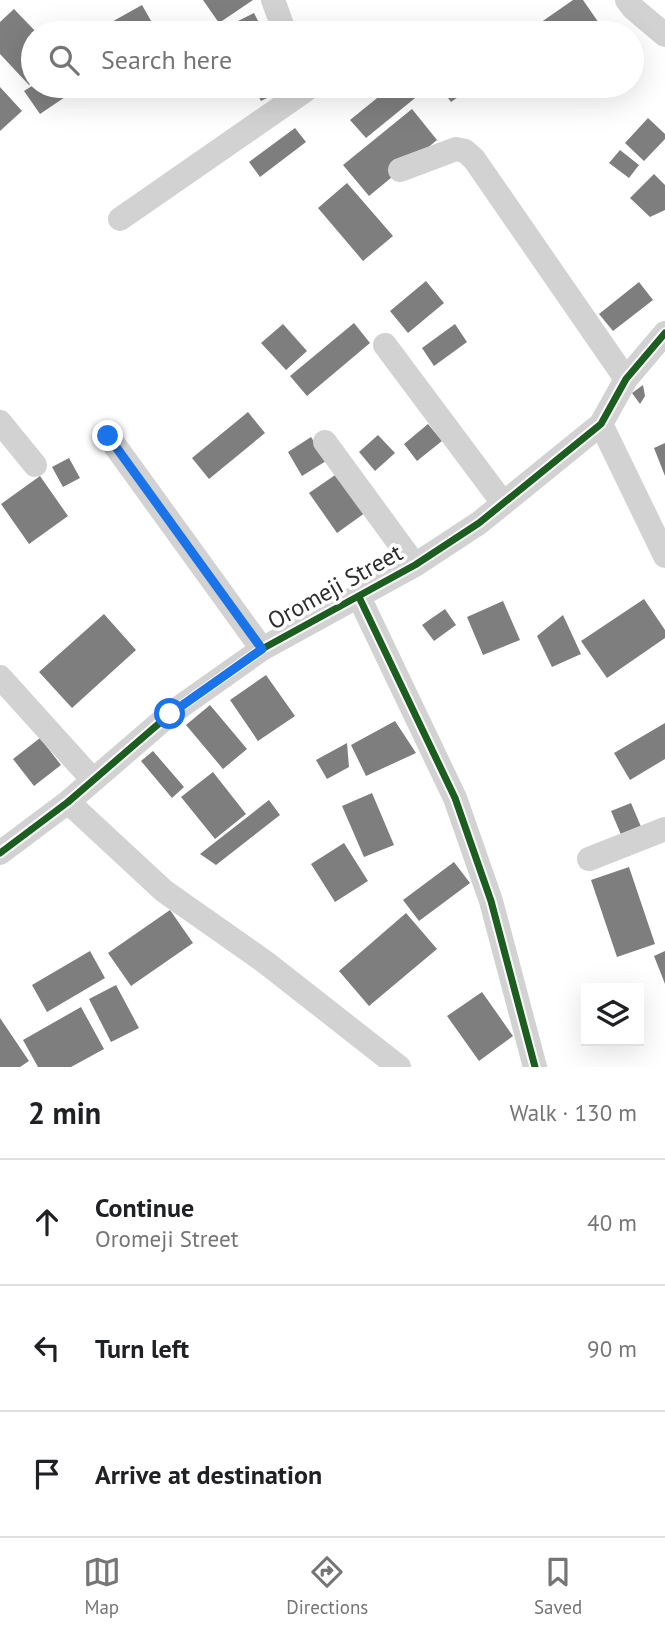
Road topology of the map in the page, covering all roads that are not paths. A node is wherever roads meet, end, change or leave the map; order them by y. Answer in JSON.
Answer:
{"nodes":[{"id":1,"x":273,"y":0,"type":"edge"},
{"id":2,"x":627,"y":0,"type":"edge"},
{"id":3,"x":281,"y":21,"type":"edge"},
{"id":4,"x":665,"y":35,"type":"edge"},
{"id":5,"x":294,"y":98,"type":"edge"},
{"id":6,"x":400,"y":170,"type":"dead end"},
{"id":7,"x":120,"y":219,"type":"dead end"},
{"id":8,"x":665,"y":333,"type":"edge"},
{"id":9,"x":385,"y":345,"type":"dead end"},
{"id":10,"x":626,"y":379,"type":"junction"},
{"id":11,"x":0,"y":422,"type":"edge"},
{"id":12,"x":601,"y":424,"type":"junction"},
{"id":13,"x":108,"y":436,"type":"dead end"},
{"id":14,"x":325,"y":442,"type":"dead end"},
{"id":15,"x":35,"y":465,"type":"dead end"},
{"id":16,"x":503,"y":502,"type":"junction"},
{"id":17,"x":665,"y":556,"type":"edge"},
{"id":18,"x":415,"y":565,"type":"junction"},
{"id":19,"x":359,"y":597,"type":"junction"},
{"id":20,"x":262,"y":649,"type":"junction"},
{"id":21,"x":0,"y":677,"type":"edge"},
{"id":22,"x":93,"y":780,"type":"junction"},
{"id":23,"x":68,"y":802,"type":"junction"},
{"id":24,"x":665,"y":829,"type":"edge"},
{"id":25,"x":0,"y":853,"type":"edge"},
{"id":26,"x":589,"y":859,"type":"dead end"},
{"id":27,"x":399,"y":1067,"type":"edge"},
{"id":28,"x":535,"y":1067,"type":"edge"}],
"edges":[{"from":1,"to":3,"type":"street"},
{"from":2,"to":4,"type":"street"},
{"from":5,"to":7,"type":"street"},
{"from":6,"to":10,"type":"street"},
{"from":8,"to":10,"type":"street","name":"Oromeji Street"},
{"from":9,"to":16,"type":"street"},
{"from":10,"to":12,"type":"street","name":"Oromeji Street"},
{"from":11,"to":15,"type":"street"},
{"from":12,"to":16,"type":"street","name":"Oromeji Street"},
{"from":12,"to":17,"type":"street"},
{"from":13,"to":20,"type":"street"},
{"from":14,"to":18,"type":"street"},
{"from":16,"to":18,"type":"street","name":"Oromeji Street"},
{"from":18,"to":19,"type":"street","name":"Oromeji Street"},
{"from":19,"to":20,"type":"street","name":"Oromeji Street"},
{"from":19,"to":28,"type":"street"},
{"from":20,"to":22,"type":"street","name":"Oromeji Street"},
{"from":21,"to":22,"type":"street"},
{"from":22,"to":23,"type":"street","name":"Oromeji Street"},
{"from":23,"to":25,"type":"street","name":"Oromeji Street"},
{"from":23,"to":27,"type":"street"},
{"from":24,"to":26,"type":"street"}]}
